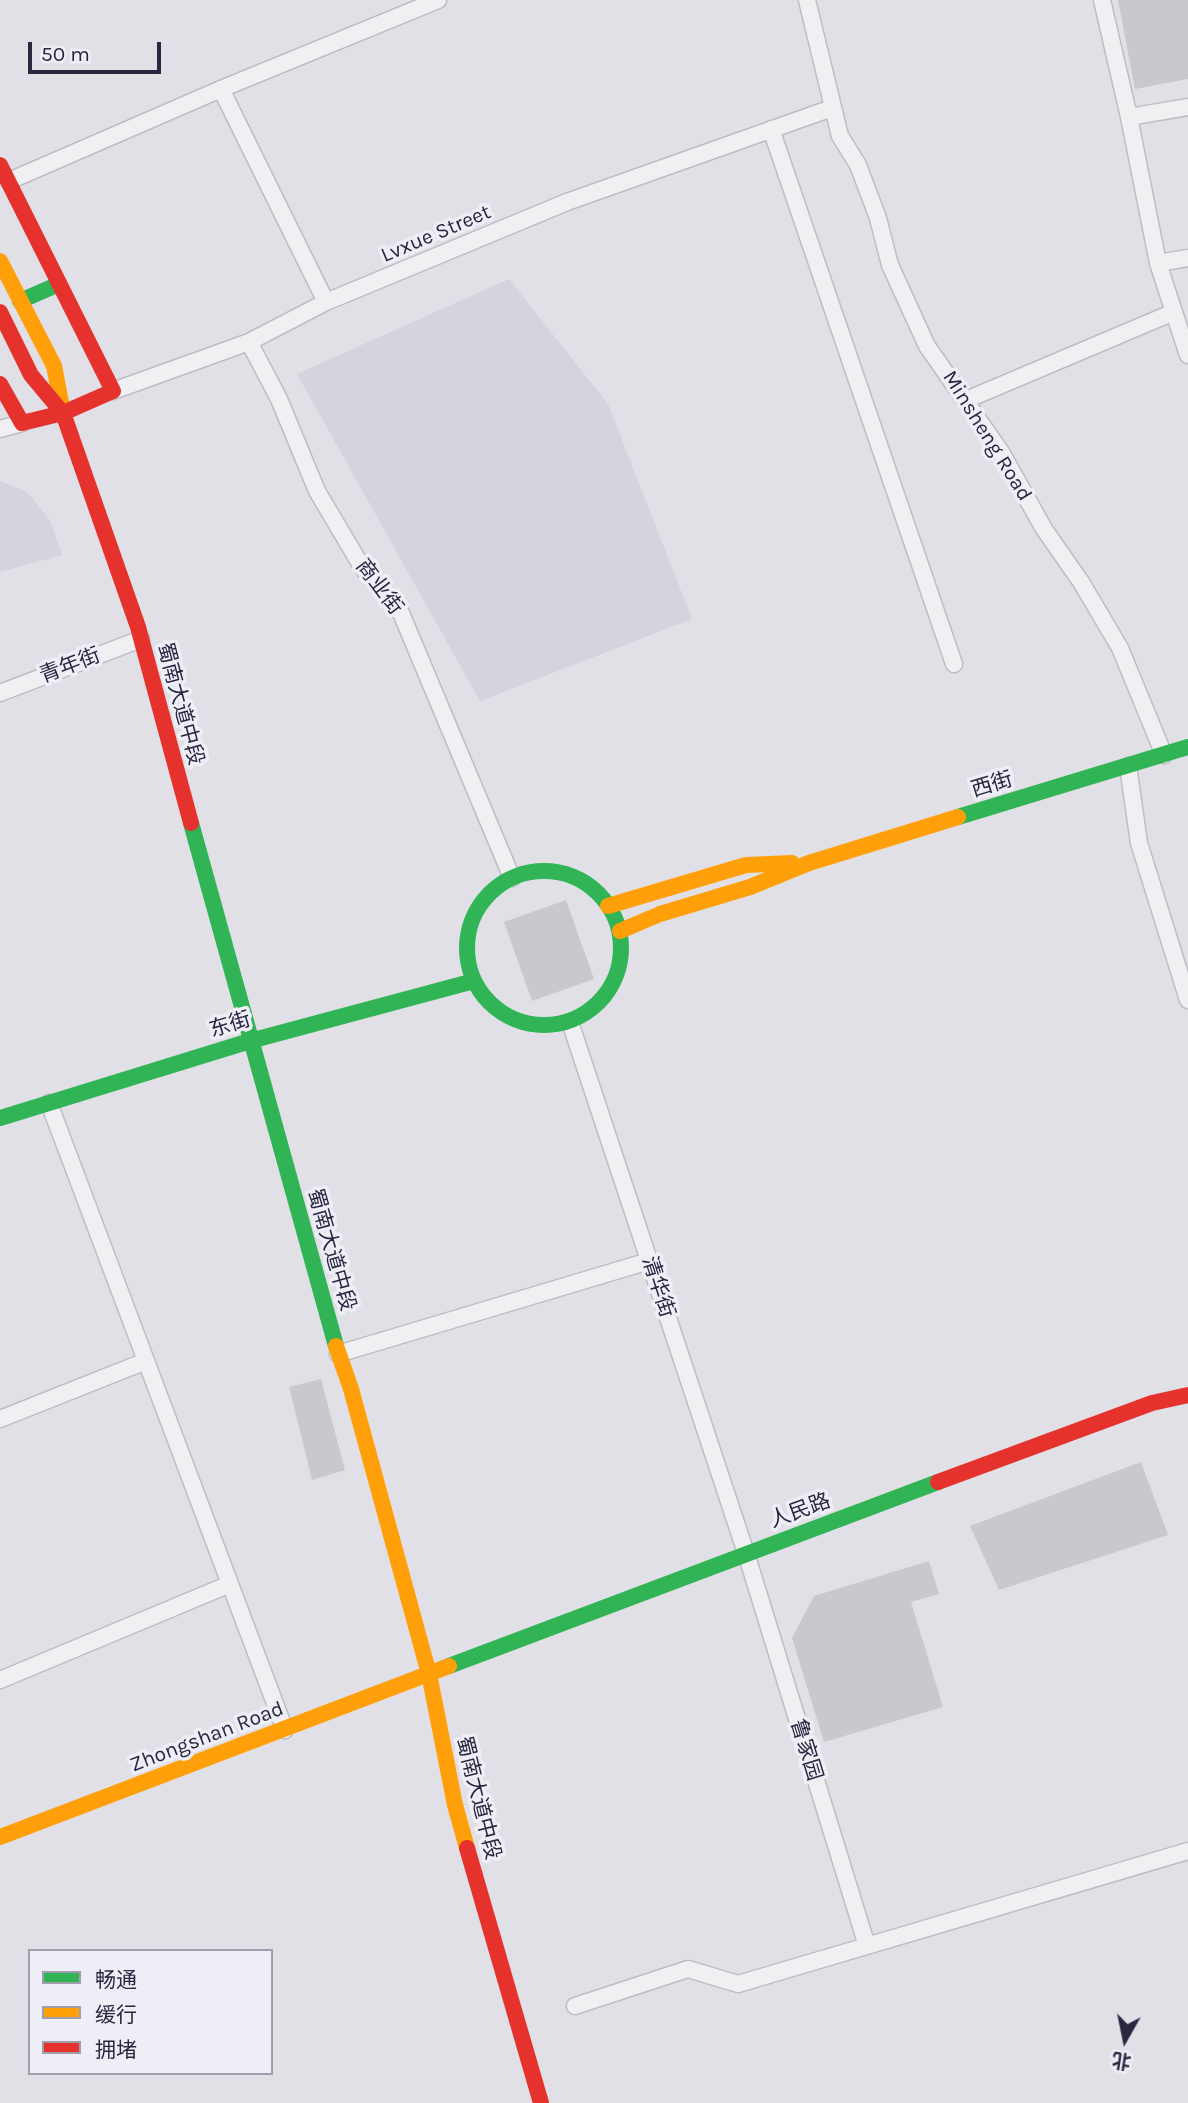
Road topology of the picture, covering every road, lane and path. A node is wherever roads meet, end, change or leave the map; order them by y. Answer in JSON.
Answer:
{"nodes":[{"id":1,"x":438,"y":0,"type":"edge"},
{"id":2,"x":807,"y":0,"type":"edge"},
{"id":3,"x":1102,"y":0,"type":"edge"},
{"id":4,"x":221,"y":89,"type":"junction"},
{"id":5,"x":1188,"y":107,"type":"edge"},
{"id":6,"x":832,"y":108,"type":"junction"},
{"id":7,"x":1129,"y":117,"type":"junction"},
{"id":8,"x":771,"y":129,"type":"junction"},
{"id":9,"x":0,"y":165,"type":"edge"},
{"id":10,"x":9,"y":181,"type":"junction"},
{"id":11,"x":1188,"y":258,"type":"edge"},
{"id":12,"x":0,"y":261,"type":"edge"},
{"id":13,"x":1158,"y":263,"type":"junction"},
{"id":14,"x":59,"y":284,"type":"junction"},
{"id":15,"x":20,"y":301,"type":"junction"},
{"id":16,"x":326,"y":302,"type":"junction"},
{"id":17,"x":0,"y":312,"type":"edge"},
{"id":18,"x":1174,"y":312,"type":"junction"},
{"id":19,"x":249,"y":342,"type":"junction"},
{"id":20,"x":1188,"y":355,"type":"edge"},
{"id":21,"x":0,"y":384,"type":"edge"},
{"id":22,"x":113,"y":391,"type":"junction"},
{"id":23,"x":966,"y":400,"type":"junction"},
{"id":24,"x":63,"y":413,"type":"junction"},
{"id":25,"x":22,"y":423,"type":"junction"},
{"id":26,"x":0,"y":429,"type":"edge"},
{"id":27,"x":141,"y":639,"type":"junction"},
{"id":28,"x":954,"y":664,"type":"dead end"},
{"id":29,"x":0,"y":693,"type":"edge"},
{"id":30,"x":1188,"y":747,"type":"edge"},
{"id":31,"x":1164,"y":755,"type":"junction"},
{"id":32,"x":1128,"y":766,"type":"junction"},
{"id":33,"x":809,"y":863,"type":"junction"},
{"id":34,"x":512,"y":878,"type":"junction"},
{"id":35,"x":608,"y":906,"type":"junction"},
{"id":36,"x":620,"y":932,"type":"junction"},
{"id":37,"x":474,"y":981,"type":"junction"},
{"id":38,"x":1188,"y":1000,"type":"edge"},
{"id":39,"x":570,"y":1021,"type":"junction"},
{"id":40,"x":250,"y":1041,"type":"junction"},
{"id":41,"x":49,"y":1103,"type":"junction"},
{"id":42,"x":0,"y":1118,"type":"edge"},
{"id":43,"x":649,"y":1261,"type":"junction"},
{"id":44,"x":338,"y":1354,"type":"junction"},
{"id":45,"x":146,"y":1361,"type":"junction"},
{"id":46,"x":1188,"y":1395,"type":"edge"},
{"id":47,"x":0,"y":1419,"type":"edge"},
{"id":48,"x":746,"y":1553,"type":"junction"},
{"id":49,"x":230,"y":1584,"type":"junction"},
{"id":50,"x":429,"y":1674,"type":"junction"},
{"id":51,"x":0,"y":1680,"type":"edge"},
{"id":52,"x":285,"y":1730,"type":"junction"},
{"id":53,"x":0,"y":1837,"type":"edge"},
{"id":54,"x":1188,"y":1851,"type":"edge"},
{"id":55,"x":867,"y":1946,"type":"junction"},
{"id":56,"x":575,"y":2006,"type":"dead end"},
{"id":57,"x":541,"y":2103,"type":"edge"}],
"edges":[{"from":1,"to":4,"type":"street"},
{"from":2,"to":6,"type":"street","name":"Minsheng Road"},
{"from":3,"to":7,"type":"street"},
{"from":4,"to":10,"type":"street"},
{"from":4,"to":16,"type":"street"},
{"from":5,"to":7,"type":"street"},
{"from":6,"to":8,"type":"street","name":"Lvxue Street"},
{"from":6,"to":23,"type":"street","name":"Minsheng Road"},
{"from":7,"to":13,"type":"street"},
{"from":8,"to":16,"type":"street","name":"Lvxue Street"},
{"from":8,"to":28,"type":"street"},
{"from":9,"to":10,"type":"main road"},
{"from":10,"to":14,"type":"main road"},
{"from":11,"to":13,"type":"street"},
{"from":12,"to":15,"type":"main road"},
{"from":13,"to":18,"type":"street"},
{"from":14,"to":15,"type":"main road"},
{"from":14,"to":22,"type":"main road"},
{"from":15,"to":24,"type":"main road"},
{"from":16,"to":19,"type":"street","name":"Lvxue Street"},
{"from":17,"to":24,"type":"main road"},
{"from":18,"to":20,"type":"street"},
{"from":18,"to":23,"type":"street"},
{"from":19,"to":22,"type":"street","name":"Lvxue Street"},
{"from":19,"to":34,"type":"street","name":"商业街"},
{"from":21,"to":25,"type":"main road"},
{"from":22,"to":24,"type":"main road","name":"Lvxue Street"},
{"from":23,"to":31,"type":"street","name":"Minsheng Road"},
{"from":24,"to":25,"type":"main road","name":"Lvxue Street"},
{"from":24,"to":27,"type":"main road","name":"蜀南大道中段"},
{"from":25,"to":26,"type":"street"},
{"from":27,"to":29,"type":"street","name":"青年街"},
{"from":27,"to":40,"type":"main road","name":"蜀南大道中段"},
{"from":30,"to":31,"type":"main road","name":"西街"},
{"from":31,"to":32,"type":"main road","name":"西街"},
{"from":32,"to":33,"type":"main road","name":"西街"},
{"from":32,"to":38,"type":"street"},
{"from":33,"to":35,"type":"main road","name":"西街"},
{"from":33,"to":36,"type":"main road","name":"西街"},
{"from":34,"to":35,"type":"main road"},
{"from":34,"to":37,"type":"main road"},
{"from":35,"to":36,"type":"main road"},
{"from":36,"to":39,"type":"main road"},
{"from":37,"to":39,"type":"main road"},
{"from":37,"to":40,"type":"main road","name":"东街"},
{"from":39,"to":43,"type":"street","name":"清华街"},
{"from":40,"to":41,"type":"main road","name":"东街"},
{"from":40,"to":44,"type":"main road","name":"蜀南大道中段"},
{"from":41,"to":42,"type":"main road","name":"东街"},
{"from":41,"to":45,"type":"street"},
{"from":43,"to":44,"type":"street"},
{"from":43,"to":48,"type":"street","name":"清华街"},
{"from":44,"to":50,"type":"main road","name":"蜀南大道中段"},
{"from":45,"to":47,"type":"street"},
{"from":45,"to":49,"type":"street"},
{"from":46,"to":48,"type":"main road","name":"人民路"},
{"from":48,"to":50,"type":"main road","name":"人民路"},
{"from":48,"to":55,"type":"street","name":"鲁家园"},
{"from":49,"to":51,"type":"street"},
{"from":49,"to":52,"type":"street"},
{"from":50,"to":52,"type":"main road","name":"Zhongshan Road"},
{"from":50,"to":57,"type":"main road","name":"蜀南大道中段"},
{"from":52,"to":53,"type":"main road","name":"Zhongshan Road"},
{"from":54,"to":55,"type":"street"},
{"from":55,"to":56,"type":"street"}]}
